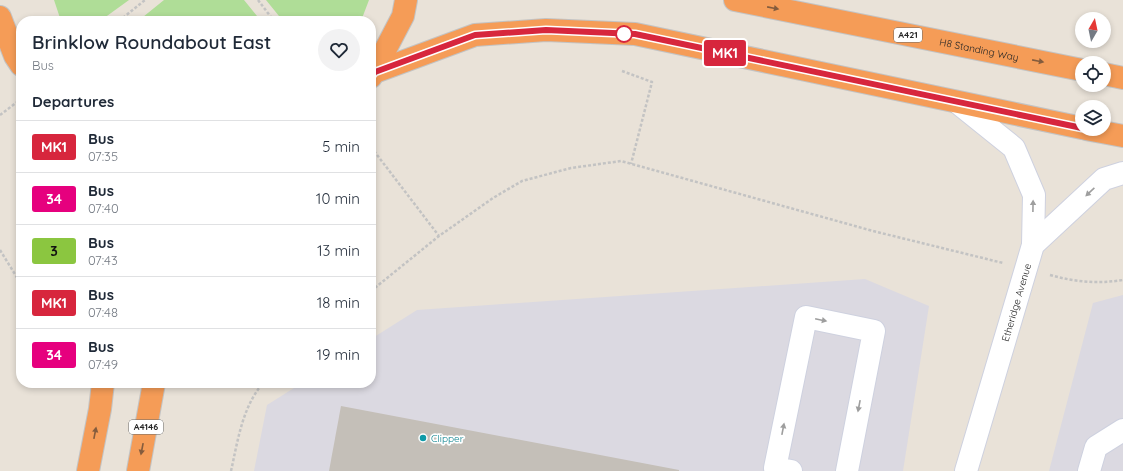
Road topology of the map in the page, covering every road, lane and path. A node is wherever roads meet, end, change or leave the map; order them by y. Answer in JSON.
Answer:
{"nodes":[{"id":1,"x":145,"y":0,"type":"edge"},
{"id":2,"x":258,"y":0,"type":"edge"},
{"id":3,"x":406,"y":0,"type":"edge"},
{"id":4,"x":735,"y":0,"type":"edge"},
{"id":5,"x":0,"y":16,"type":"edge"},
{"id":6,"x":125,"y":16,"type":"edge"},
{"id":7,"x":270,"y":16,"type":"edge"},
{"id":8,"x":12,"y":55,"type":"edge"},
{"id":9,"x":376,"y":68,"type":"edge"},
{"id":10,"x":1075,"y":69,"type":"edge"},
{"id":11,"x":622,"y":71,"type":"dead end"},
{"id":12,"x":376,"y":73,"type":"edge"},
{"id":13,"x":1111,"y":75,"type":"edge"},
{"id":14,"x":1123,"y":78,"type":"edge"},
{"id":15,"x":16,"y":103,"type":"edge"},
{"id":16,"x":958,"y":103,"type":"junction"},
{"id":17,"x":0,"y":115,"type":"edge"},
{"id":18,"x":1075,"y":127,"type":"edge"},
{"id":19,"x":1111,"y":134,"type":"edge"},
{"id":20,"x":1123,"y":136,"type":"edge"},
{"id":21,"x":376,"y":154,"type":"edge"},
{"id":22,"x":631,"y":164,"type":"junction"},
{"id":23,"x":1123,"y":173,"type":"edge"},
{"id":24,"x":439,"y":236,"type":"junction"},
{"id":25,"x":1033,"y":245,"type":"junction"},
{"id":26,"x":0,"y":250,"type":"edge"},
{"id":27,"x":1026,"y":269,"type":"junction"},
{"id":28,"x":16,"y":276,"type":"edge"},
{"id":29,"x":1123,"y":280,"type":"edge"},
{"id":30,"x":376,"y":287,"type":"edge"},
{"id":31,"x":102,"y":388,"type":"edge"},
{"id":32,"x":153,"y":388,"type":"edge"},
{"id":33,"x":259,"y":388,"type":"edge"},
{"id":34,"x":1123,"y":430,"type":"edge"},
{"id":35,"x":783,"y":469,"type":"edge"},
{"id":36,"x":88,"y":471,"type":"edge"},
{"id":37,"x":138,"y":471,"type":"edge"},
{"id":38,"x":231,"y":471,"type":"edge"},
{"id":39,"x":847,"y":471,"type":"edge"},
{"id":40,"x":966,"y":471,"type":"edge"},
{"id":41,"x":1089,"y":471,"type":"edge"}],
"edges":[{"from":1,"to":6,"type":"path"},
{"from":2,"to":7,"type":"path"},
{"from":3,"to":9,"type":"highway"},
{"from":4,"to":10,"type":"highway","name":"H8 Standing Way","number":"A421","one_way":true},
{"from":5,"to":8,"type":"highway"},
{"from":11,"to":22,"type":"path"},
{"from":12,"to":16,"type":"highway"},
{"from":13,"to":14,"type":"highway"},
{"from":15,"to":17,"type":"path"},
{"from":16,"to":18,"type":"highway"},
{"from":25,"to":16,"type":"street","name":"Etheridge Avenue","one_way":true},
{"from":19,"to":20,"type":"highway"},
{"from":21,"to":24,"type":"path"},
{"from":22,"to":24,"type":"path"},
{"from":22,"to":27,"type":"path"},
{"from":23,"to":25,"type":"street","one_way":true},
{"from":24,"to":30,"type":"path"},
{"from":25,"to":27,"type":"street","name":"Etheridge Avenue"},
{"from":26,"to":28,"type":"path"},
{"from":27,"to":29,"type":"path"},
{"from":27,"to":40,"type":"street","name":"Etheridge Avenue"},
{"from":36,"to":31,"type":"highway","one_way":true},
{"from":32,"to":37,"type":"highway","number":"A4146","one_way":true},
{"from":33,"to":38,"type":"path"},
{"from":34,"to":41,"type":"street"},
{"from":35,"to":39,"type":"street","one_way":true}]}
